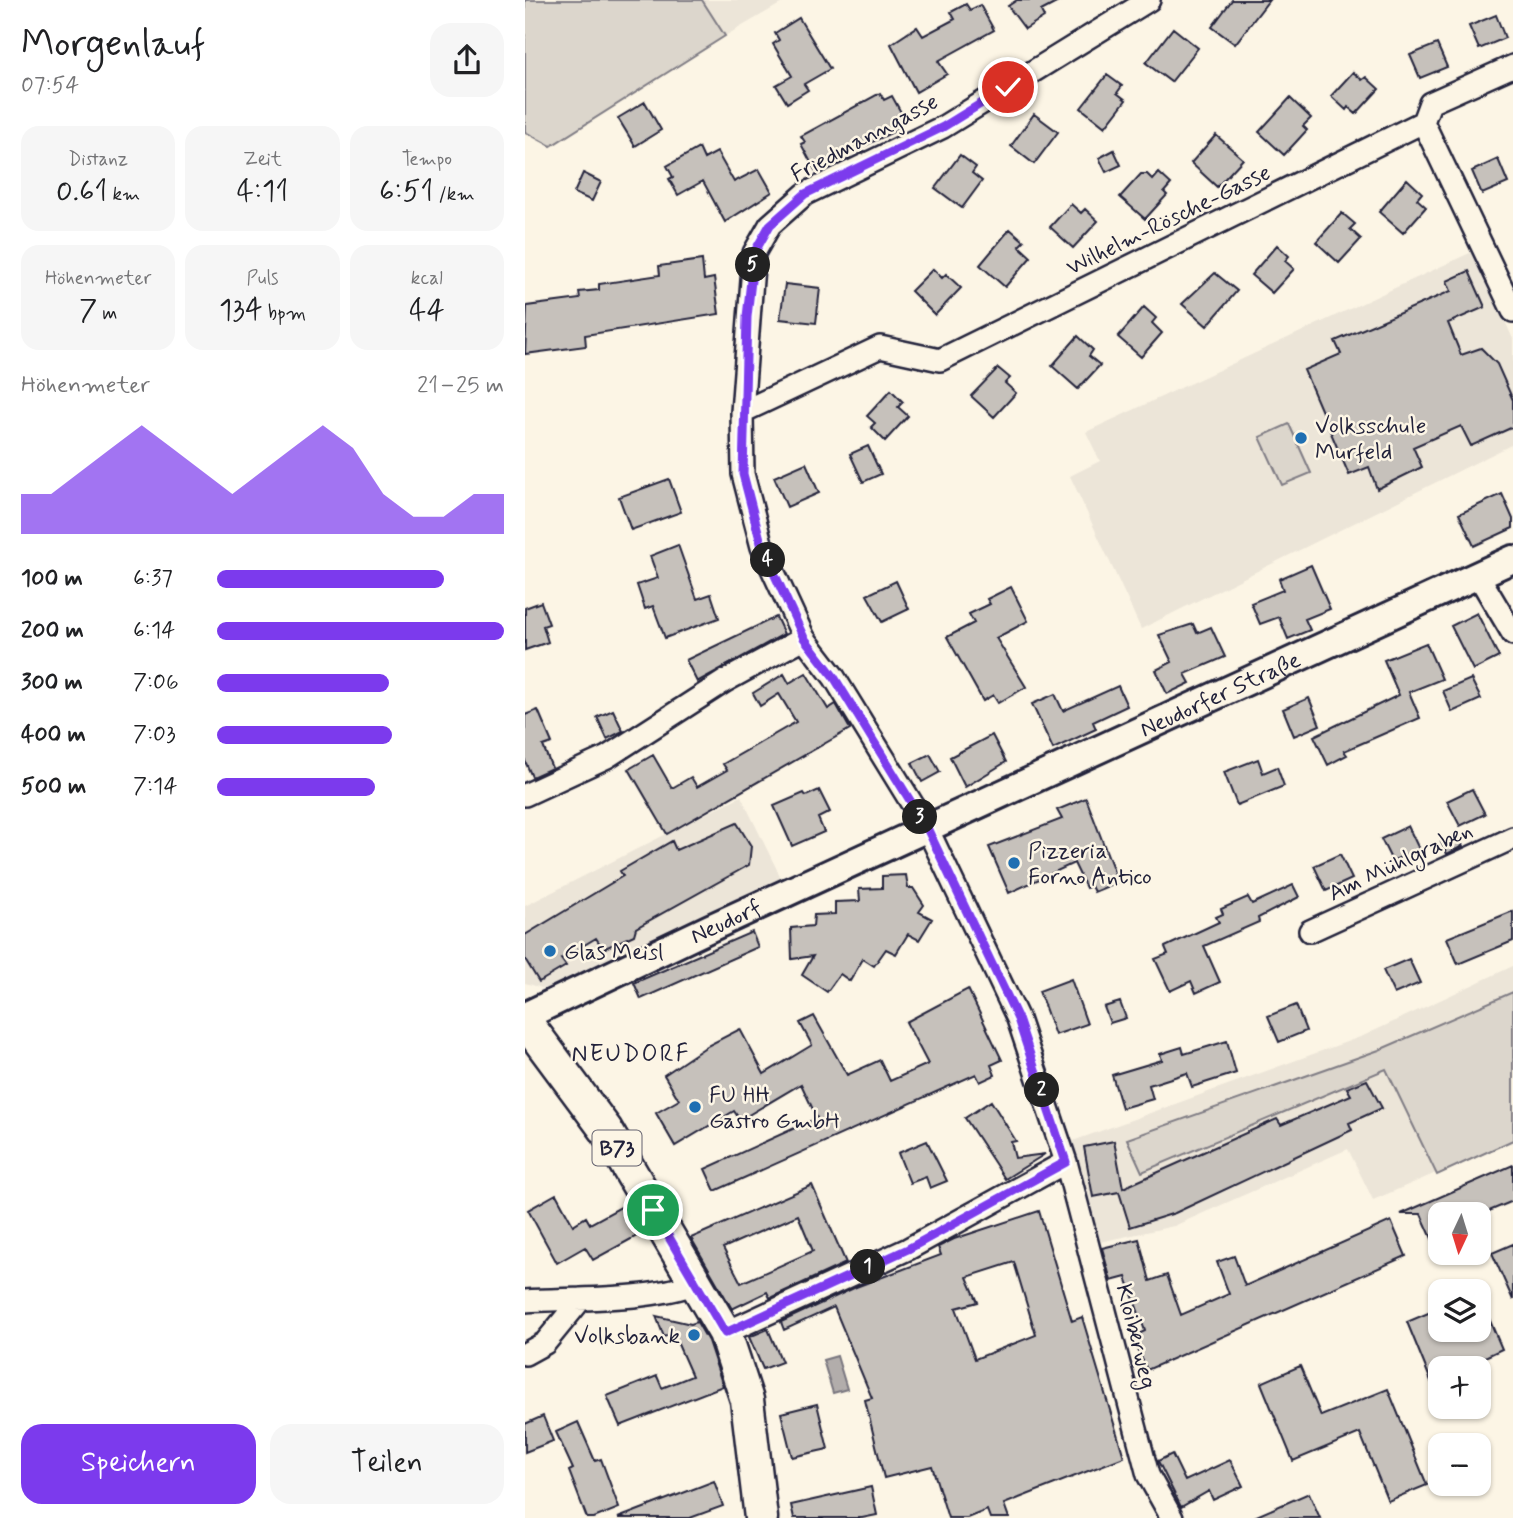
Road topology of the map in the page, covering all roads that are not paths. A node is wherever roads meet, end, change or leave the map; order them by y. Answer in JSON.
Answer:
{"nodes":[{"id":1,"x":1149,"y":0,"type":"edge"},
{"id":2,"x":1513,"y":66,"type":"edge"},
{"id":3,"x":1423,"y":122,"type":"junction"},
{"id":4,"x":1513,"y":311,"type":"edge"},
{"id":5,"x":742,"y":411,"type":"junction"},
{"id":6,"x":1513,"y":559,"type":"edge"},
{"id":7,"x":1478,"y":575,"type":"junction"},
{"id":8,"x":1513,"y":634,"type":"edge"},
{"id":9,"x":804,"y":638,"type":"junction"},
{"id":10,"x":525,"y":794,"type":"edge"},
{"id":11,"x":927,"y":828,"type":"junction"},
{"id":12,"x":1513,"y":838,"type":"edge"},
{"id":13,"x":1310,"y":931,"type":"dead end"},
{"id":14,"x":525,"y":1019,"type":"edge"},
{"id":15,"x":1066,"y":1162,"type":"junction"},
{"id":16,"x":696,"y":1283,"type":"junction"},
{"id":17,"x":581,"y":1299,"type":"junction"},
{"id":18,"x":525,"y":1301,"type":"edge"},
{"id":19,"x":725,"y":1333,"type":"junction"},
{"id":20,"x":525,"y":1354,"type":"edge"},
{"id":21,"x":761,"y":1518,"type":"edge"},
{"id":22,"x":1172,"y":1518,"type":"edge"}],
"edges":[{"from":1,"to":5,"type":"street","name":"Friedmanngasse"},
{"from":2,"to":3,"type":"street"},
{"from":3,"to":4,"type":"street"},
{"from":3,"to":5,"type":"street","name":"Wilhelm-Rösche-Gasse"},
{"from":5,"to":9,"type":"street"},
{"from":6,"to":7,"type":"street","name":"Neudorfer Straße"},
{"from":7,"to":8,"type":"street"},
{"from":7,"to":11,"type":"street","name":"Neudorfer Straße"},
{"from":9,"to":10,"type":"street"},
{"from":9,"to":11,"type":"street"},
{"from":11,"to":14,"type":"street","name":"Neudorf"},
{"from":11,"to":15,"type":"street"},
{"from":12,"to":13,"type":"street","name":"Am Mühlgraben"},
{"from":14,"to":16,"type":"main road","number":"B73"},
{"from":15,"to":19,"type":"street"},
{"from":15,"to":22,"type":"street","name":"Kloiberweg"},
{"from":16,"to":17,"type":"street"},
{"from":16,"to":19,"type":"main road","number":"B73"},
{"from":17,"to":18,"type":"street"},
{"from":17,"to":20,"type":"street"},
{"from":19,"to":21,"type":"main road","number":"B73"}]}
